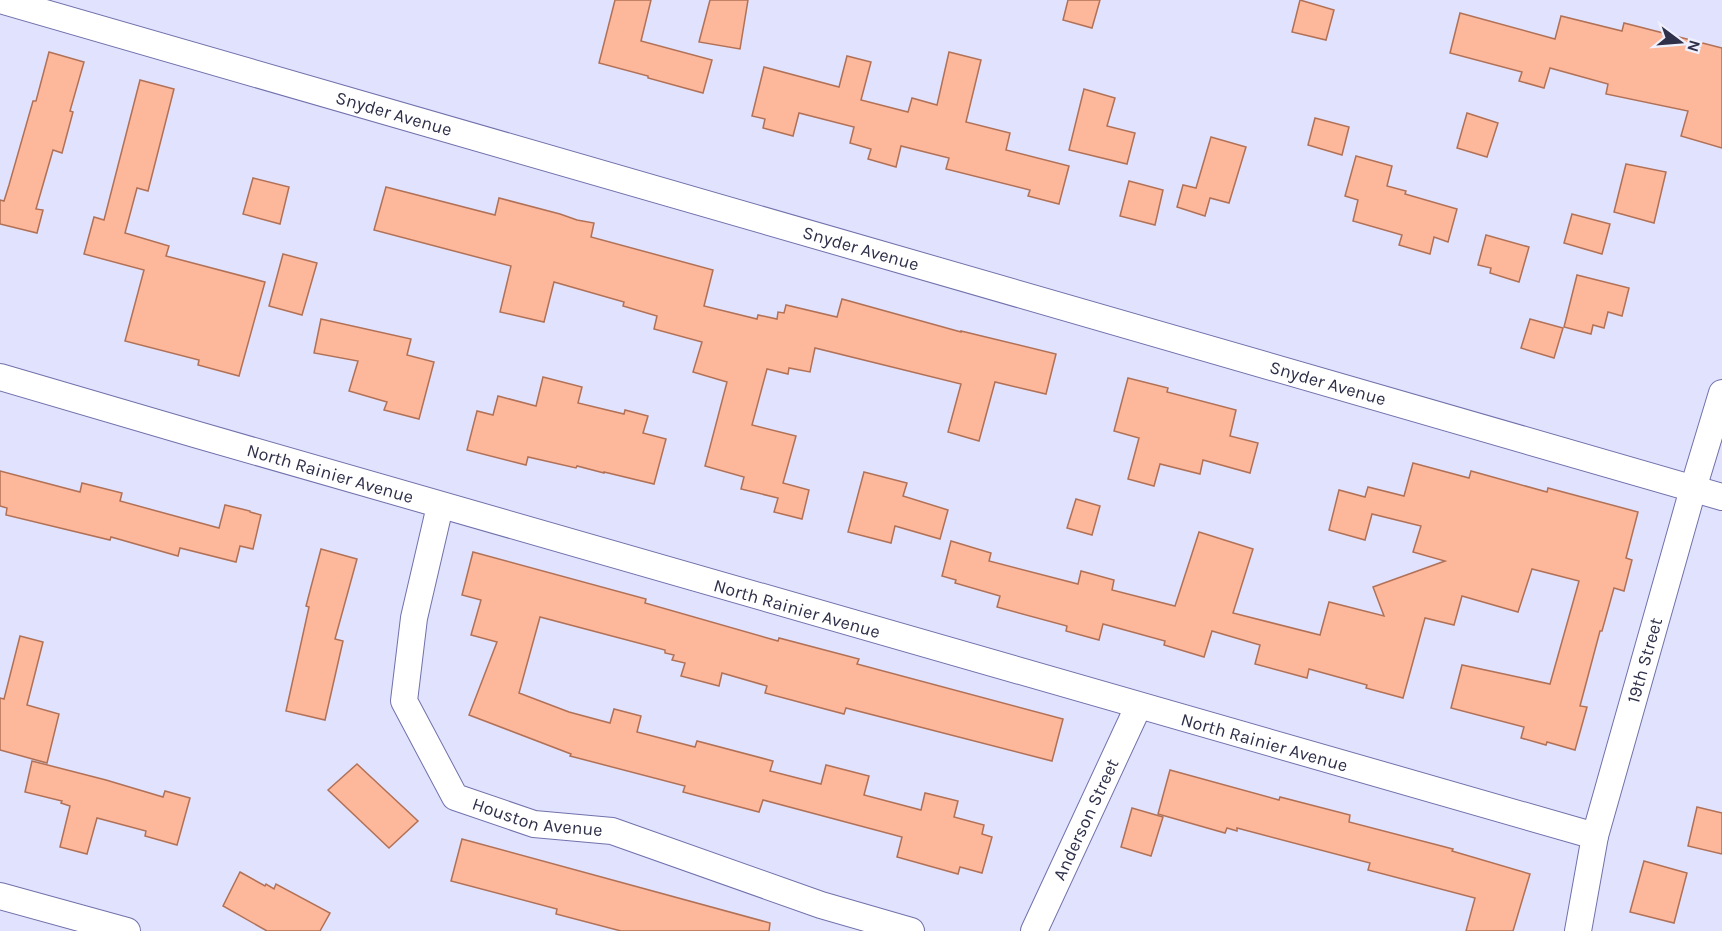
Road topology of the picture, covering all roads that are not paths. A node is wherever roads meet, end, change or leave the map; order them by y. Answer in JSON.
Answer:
{"nodes":[{"id":1,"x":0,"y":0,"type":"edge"},
{"id":2,"x":0,"y":377,"type":"edge"},
{"id":3,"x":1722,"y":393,"type":"edge"},
{"id":4,"x":1693,"y":489,"type":"junction"},
{"id":5,"x":1722,"y":497,"type":"edge"},
{"id":6,"x":440,"y":506,"type":"junction"},
{"id":7,"x":1138,"y":707,"type":"junction"},
{"id":8,"x":1595,"y":836,"type":"junction"},
{"id":9,"x":0,"y":896,"type":"edge"},
{"id":10,"x":127,"y":931,"type":"edge"},
{"id":11,"x":911,"y":931,"type":"edge"},
{"id":12,"x":1034,"y":931,"type":"edge"},
{"id":13,"x":1578,"y":931,"type":"edge"}],
"edges":[{"from":1,"to":4,"type":"street","name":"Snyder Avenue"},
{"from":2,"to":6,"type":"street","name":"North Rainier Avenue"},
{"from":3,"to":4,"type":"street","name":"19th Street"},
{"from":4,"to":5,"type":"street","name":"Snyder Avenue"},
{"from":4,"to":8,"type":"street","name":"19th Street"},
{"from":6,"to":7,"type":"street","name":"North Rainier Avenue"},
{"from":6,"to":11,"type":"street","name":"Houston Avenue"},
{"from":7,"to":8,"type":"street","name":"North Rainier Avenue"},
{"from":7,"to":12,"type":"street","name":"Anderson Street"},
{"from":8,"to":13,"type":"street","name":"19th Street"},
{"from":9,"to":10,"type":"street"}]}
